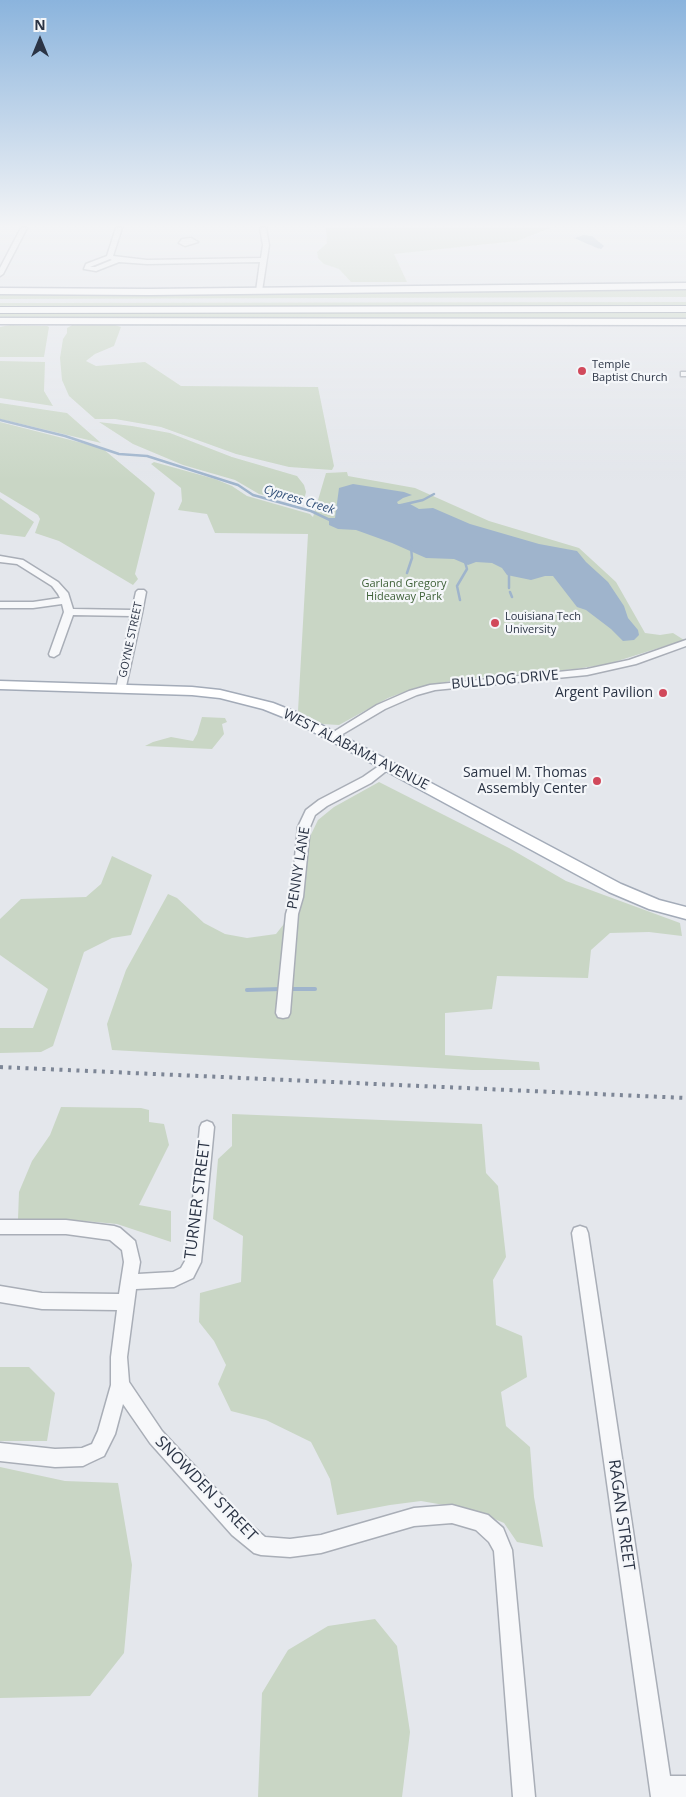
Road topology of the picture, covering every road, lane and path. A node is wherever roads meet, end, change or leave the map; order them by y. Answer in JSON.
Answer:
{"nodes":[{"id":1,"x":0,"y":321,"type":"edge"},
{"id":2,"x":686,"y":322,"type":"edge"},
{"id":3,"x":0,"y":559,"type":"edge"},
{"id":4,"x":141,"y":592,"type":"dead end"},
{"id":5,"x":66,"y":600,"type":"junction"},
{"id":6,"x":0,"y":605,"type":"edge"},
{"id":7,"x":69,"y":612,"type":"junction"},
{"id":8,"x":137,"y":613,"type":"junction"},
{"id":9,"x":686,"y":643,"type":"edge"},
{"id":10,"x":54,"y":654,"type":"dead end"},
{"id":11,"x":0,"y":685,"type":"edge"},
{"id":12,"x":121,"y":689,"type":"junction"},
{"id":13,"x":332,"y":736,"type":"junction"},
{"id":14,"x":386,"y":765,"type":"junction"},
{"id":15,"x":686,"y":913,"type":"edge"},
{"id":16,"x":283,"y":1013,"type":"dead end"},
{"id":17,"x":207,"y":1127,"type":"dead end"},
{"id":18,"x":0,"y":1226,"type":"edge"},
{"id":19,"x":580,"y":1233,"type":"dead end"},
{"id":20,"x":129,"y":1282,"type":"junction"},
{"id":21,"x":0,"y":1294,"type":"edge"},
{"id":22,"x":126,"y":1302,"type":"junction"},
{"id":23,"x":120,"y":1385,"type":"junction"},
{"id":24,"x":0,"y":1452,"type":"edge"},
{"id":25,"x":686,"y":1787,"type":"edge"},
{"id":26,"x":662,"y":1792,"type":"edge"},
{"id":27,"x":524,"y":1797,"type":"edge"}],
"edges":[{"from":1,"to":2,"type":"main road"},
{"from":3,"to":5,"type":"street"},
{"from":4,"to":8,"type":"street","name":"GOYNE STREET"},
{"from":5,"to":6,"type":"street"},
{"from":5,"to":7,"type":"street"},
{"from":7,"to":8,"type":"street"},
{"from":7,"to":10,"type":"street"},
{"from":8,"to":12,"type":"street","name":"GOYNE STREET"},
{"from":9,"to":13,"type":"street","name":"BULLDOG DRIVE"},
{"from":11,"to":12,"type":"main road","name":"WEST ALABAMA AVENUE"},
{"from":12,"to":13,"type":"main road","name":"WEST ALABAMA AVENUE"},
{"from":13,"to":14,"type":"main road","name":"WEST ALABAMA AVENUE"},
{"from":14,"to":15,"type":"main road","name":"WEST ALABAMA AVENUE"},
{"from":14,"to":16,"type":"street","name":"PENNY LANE"},
{"from":17,"to":20,"type":"street","name":"TURNER STREET"},
{"from":18,"to":20,"type":"street"},
{"from":19,"to":26,"type":"street","name":"RAGAN STREET"},
{"from":20,"to":22,"type":"street"},
{"from":21,"to":22,"type":"street"},
{"from":22,"to":23,"type":"street"},
{"from":23,"to":24,"type":"street"},
{"from":23,"to":27,"type":"street","name":"SNOWDEN STREET"},
{"from":25,"to":26,"type":"street"}]}
